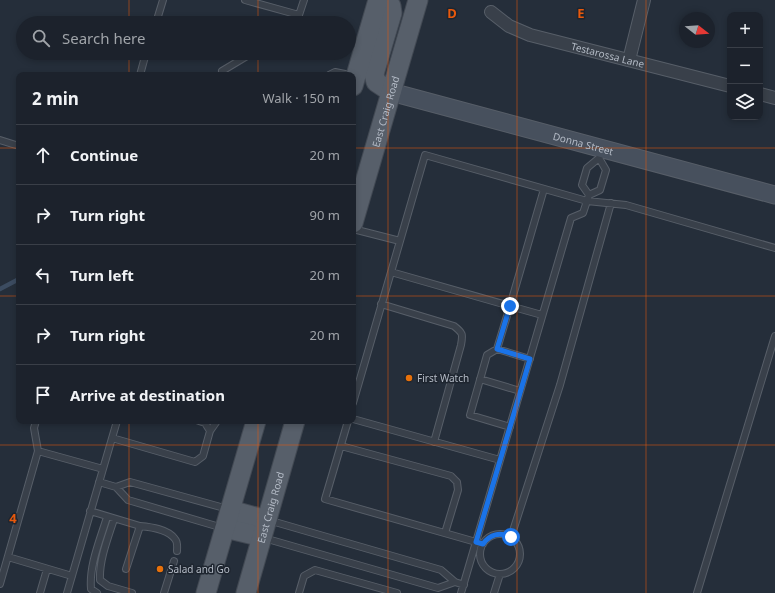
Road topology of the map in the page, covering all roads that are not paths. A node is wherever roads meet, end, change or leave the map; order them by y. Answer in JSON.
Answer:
{"nodes":[{"id":1,"x":163,"y":0,"type":"edge"},
{"id":2,"x":245,"y":0,"type":"edge"},
{"id":3,"x":304,"y":0,"type":"edge"},
{"id":4,"x":378,"y":0,"type":"edge"},
{"id":5,"x":386,"y":0,"type":"edge"},
{"id":6,"x":418,"y":0,"type":"edge"},
{"id":7,"x":644,"y":0,"type":"edge"},
{"id":8,"x":491,"y":12,"type":"dead end"},
{"id":9,"x":158,"y":16,"type":"edge"},
{"id":10,"x":299,"y":16,"type":"joint"},
{"id":11,"x":144,"y":60,"type":"edge"},
{"id":12,"x":241,"y":60,"type":"edge"},
{"id":13,"x":629,"y":60,"type":"junction"},
{"id":14,"x":141,"y":72,"type":"edge"},
{"id":15,"x":222,"y":72,"type":"dead end"},
{"id":16,"x":355,"y":72,"type":"edge"},
{"id":17,"x":727,"y":85,"type":"edge"},
{"id":18,"x":392,"y":92,"type":"junction"},
{"id":19,"x":763,"y":95,"type":"edge"},
{"id":20,"x":775,"y":98,"type":"edge"},
{"id":21,"x":0,"y":140,"type":"edge"},
{"id":22,"x":16,"y":145,"type":"edge"},
{"id":23,"x":600,"y":154,"type":"junction"},
{"id":24,"x":544,"y":189,"type":"junction"},
{"id":25,"x":775,"y":195,"type":"edge"},
{"id":26,"x":588,"y":198,"type":"junction"},
{"id":27,"x":611,"y":203,"type":"junction"},
{"id":28,"x":356,"y":213,"type":"edge"},
{"id":29,"x":356,"y":231,"type":"edge"},
{"id":30,"x":400,"y":241,"type":"junction"},
{"id":31,"x":775,"y":248,"type":"edge"},
{"id":32,"x":391,"y":272,"type":"junction"},
{"id":33,"x":381,"y":304,"type":"junction"},
{"id":34,"x":510,"y":306,"type":"junction"},
{"id":35,"x":542,"y":315,"type":"junction"},
{"id":36,"x":775,"y":336,"type":"edge"},
{"id":37,"x":497,"y":349,"type":"junction"},
{"id":38,"x":530,"y":359,"type":"junction"},
{"id":39,"x":480,"y":380,"type":"junction"},
{"id":40,"x":520,"y":391,"type":"junction"},
{"id":41,"x":356,"y":392,"type":"edge"},
{"id":42,"x":356,"y":420,"type":"edge"},
{"id":43,"x":35,"y":424,"type":"edge"},
{"id":44,"x":116,"y":424,"type":"edge"},
{"id":45,"x":206,"y":424,"type":"edge"},
{"id":46,"x":216,"y":424,"type":"edge"},
{"id":47,"x":255,"y":424,"type":"edge"},
{"id":48,"x":294,"y":424,"type":"edge"},
{"id":49,"x":347,"y":424,"type":"edge"},
{"id":50,"x":510,"y":427,"type":"junction"},
{"id":51,"x":210,"y":431,"type":"junction"},
{"id":52,"x":112,"y":438,"type":"junction"},
{"id":53,"x":434,"y":442,"type":"junction"},
{"id":54,"x":341,"y":446,"type":"junction"},
{"id":55,"x":38,"y":451,"type":"junction"},
{"id":56,"x":500,"y":460,"type":"junction"},
{"id":57,"x":103,"y":469,"type":"junction"},
{"id":58,"x":99,"y":482,"type":"junction"},
{"id":59,"x":116,"y":487,"type":"junction"},
{"id":60,"x":230,"y":510,"type":"junction"},
{"id":61,"x":90,"y":511,"type":"junction"},
{"id":62,"x":107,"y":516,"type":"junction"},
{"id":63,"x":114,"y":519,"type":"junction"},
{"id":64,"x":140,"y":526,"type":"junction"},
{"id":65,"x":225,"y":528,"type":"junction"},
{"id":66,"x":264,"y":528,"type":"junction"},
{"id":67,"x":445,"y":533,"type":"junction"},
{"id":68,"x":511,"y":537,"type":"junction"},
{"id":69,"x":476,"y":542,"type":"junction"},
{"id":70,"x":483,"y":544,"type":"junction"},
{"id":71,"x":177,"y":551,"type":"dead end"},
{"id":72,"x":8,"y":557,"type":"junction"},
{"id":73,"x":174,"y":561,"type":"dead end"},
{"id":74,"x":47,"y":569,"type":"junction"},
{"id":75,"x":126,"y":569,"type":"dead end"},
{"id":76,"x":500,"y":574,"type":"junction"},
{"id":77,"x":72,"y":576,"type":"junction"},
{"id":78,"x":455,"y":582,"type":"junction"},
{"id":79,"x":0,"y":584,"type":"edge"},
{"id":80,"x":464,"y":585,"type":"junction"},
{"id":81,"x":40,"y":593,"type":"edge"},
{"id":82,"x":67,"y":593,"type":"edge"},
{"id":83,"x":97,"y":593,"type":"edge"},
{"id":84,"x":132,"y":593,"type":"edge"},
{"id":85,"x":164,"y":593,"type":"edge"},
{"id":86,"x":206,"y":593,"type":"edge"},
{"id":87,"x":246,"y":593,"type":"edge"},
{"id":88,"x":299,"y":593,"type":"edge"},
{"id":89,"x":397,"y":593,"type":"edge"},
{"id":90,"x":461,"y":593,"type":"edge"},
{"id":91,"x":494,"y":593,"type":"edge"},
{"id":92,"x":697,"y":593,"type":"edge"}],
"edges":[{"from":1,"to":9,"type":"lane"},
{"from":2,"to":10,"type":"lane"},
{"from":3,"to":10,"type":"lane"},
{"from":4,"to":16,"type":"main road"},
{"from":5,"to":18,"type":"main road"},
{"from":6,"to":18,"type":"main road","name":"East Craig Road"},
{"from":7,"to":13,"type":"street"},
{"from":8,"to":13,"type":"street","name":"Testarossa Lane"},
{"from":11,"to":14,"type":"lane"},
{"from":12,"to":15,"type":"lane"},
{"from":13,"to":17,"type":"street","name":"Testarossa Lane"},
{"from":18,"to":23,"type":"street","name":"Donna Street"},
{"from":18,"to":28,"type":"main road","name":"East Craig Road"},
{"from":19,"to":20,"type":"street"},
{"from":21,"to":22,"type":"lane"},
{"from":23,"to":25,"type":"street","name":"Donna Street"},
{"from":23,"to":26,"type":"lane"},
{"from":23,"to":26,"type":"lane"},
{"from":24,"to":26,"type":"lane"},
{"from":24,"to":30,"type":"lane"},
{"from":24,"to":34,"type":"lane"},
{"from":26,"to":27,"type":"lane"},
{"from":26,"to":35,"type":"lane"},
{"from":27,"to":31,"type":"lane"},
{"from":27,"to":68,"type":"lane"},
{"from":29,"to":30,"type":"lane"},
{"from":30,"to":32,"type":"lane"},
{"from":32,"to":33,"type":"lane"},
{"from":32,"to":34,"type":"lane"},
{"from":33,"to":41,"type":"lane"},
{"from":33,"to":53,"type":"lane"},
{"from":34,"to":35,"type":"lane"},
{"from":34,"to":37,"type":"lane"},
{"from":35,"to":38,"type":"lane"},
{"from":36,"to":92,"type":"lane"},
{"from":37,"to":38,"type":"lane"},
{"from":37,"to":39,"type":"lane"},
{"from":38,"to":40,"type":"lane"},
{"from":39,"to":40,"type":"lane"},
{"from":39,"to":50,"type":"lane"},
{"from":40,"to":50,"type":"lane"},
{"from":42,"to":53,"type":"lane"},
{"from":43,"to":55,"type":"lane"},
{"from":44,"to":52,"type":"lane"},
{"from":45,"to":51,"type":"lane"},
{"from":46,"to":51,"type":"lane"},
{"from":47,"to":60,"type":"main road"},
{"from":48,"to":66,"type":"main road","name":"East Craig Road"},
{"from":49,"to":54,"type":"lane"},
{"from":50,"to":56,"type":"lane"},
{"from":51,"to":52,"type":"lane"},
{"from":52,"to":57,"type":"lane"},
{"from":53,"to":56,"type":"lane"},
{"from":54,"to":67,"type":"lane"},
{"from":54,"to":67,"type":"lane"},
{"from":55,"to":57,"type":"lane"},
{"from":55,"to":72,"type":"lane"},
{"from":56,"to":69,"type":"lane"},
{"from":57,"to":58,"type":"lane"},
{"from":58,"to":59,"type":"lane"},
{"from":58,"to":61,"type":"lane"},
{"from":59,"to":60,"type":"lane"},
{"from":59,"to":65,"type":"lane"},
{"from":60,"to":65,"type":"main road"},
{"from":60,"to":66,"type":"main road"},
{"from":61,"to":62,"type":"lane"},
{"from":61,"to":77,"type":"lane"},
{"from":62,"to":63,"type":"lane"},
{"from":62,"to":83,"type":"lane"},
{"from":63,"to":64,"type":"lane"},
{"from":63,"to":84,"type":"lane"},
{"from":64,"to":71,"type":"lane"},
{"from":64,"to":75,"type":"lane"},
{"from":65,"to":66,"type":"main road"},
{"from":65,"to":86,"type":"main road"},
{"from":66,"to":78,"type":"lane"},
{"from":66,"to":78,"type":"lane"},
{"from":66,"to":87,"type":"main road","name":"East Craig Road"},
{"from":67,"to":69,"type":"lane"},
{"from":68,"to":70,"type":"lane"},
{"from":68,"to":76,"type":"lane"},
{"from":69,"to":70,"type":"lane"},
{"from":69,"to":80,"type":"lane"},
{"from":70,"to":76,"type":"lane"},
{"from":72,"to":74,"type":"lane"},
{"from":72,"to":79,"type":"lane"},
{"from":73,"to":85,"type":"lane"},
{"from":74,"to":77,"type":"lane"},
{"from":74,"to":81,"type":"lane"},
{"from":76,"to":91,"type":"lane"},
{"from":77,"to":82,"type":"lane"},
{"from":78,"to":80,"type":"lane"},
{"from":80,"to":90,"type":"lane"},
{"from":88,"to":89,"type":"lane"}]}
